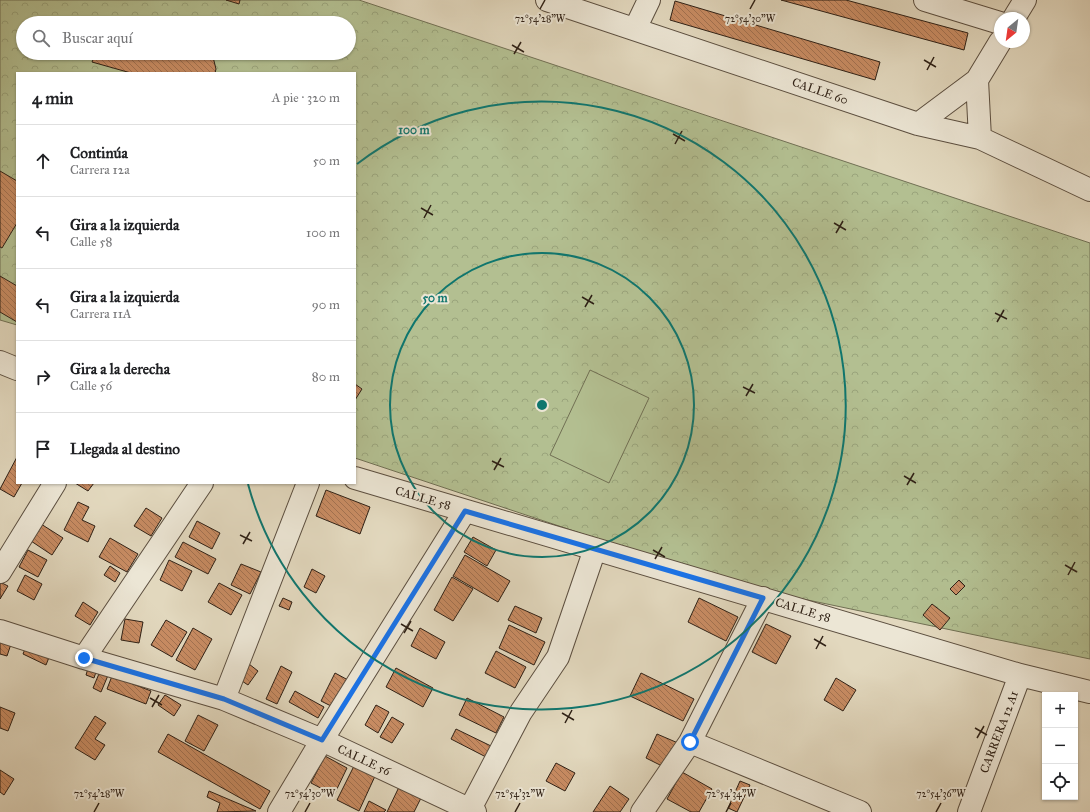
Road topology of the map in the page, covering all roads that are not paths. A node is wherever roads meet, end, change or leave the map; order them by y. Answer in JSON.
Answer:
{"nodes":[{"id":1,"x":547,"y":0,"type":"edge"},
{"id":2,"x":648,"y":0,"type":"edge"},
{"id":3,"x":925,"y":0,"type":"edge"},
{"id":4,"x":1025,"y":0,"type":"edge"},
{"id":5,"x":1018,"y":12,"type":"edge"},
{"id":6,"x":994,"y":22,"type":"edge"},
{"id":7,"x":635,"y":29,"type":"junction"},
{"id":8,"x":996,"y":48,"type":"edge"},
{"id":9,"x":977,"y":80,"type":"junction"},
{"id":10,"x":918,"y":124,"type":"junction"},
{"id":11,"x":980,"y":138,"type":"junction"},
{"id":12,"x":1090,"y":190,"type":"edge"},
{"id":13,"x":0,"y":362,"type":"edge"},
{"id":14,"x":16,"y":368,"type":"edge"},
{"id":15,"x":356,"y":478,"type":"edge"},
{"id":16,"x":53,"y":484,"type":"edge"},
{"id":17,"x":201,"y":484,"type":"edge"},
{"id":18,"x":308,"y":484,"type":"edge"},
{"id":19,"x":465,"y":511,"type":"junction"},
{"id":20,"x":594,"y":549,"type":"junction"},
{"id":21,"x":0,"y":572,"type":"edge"},
{"id":22,"x":763,"y":598,"type":"junction"},
{"id":23,"x":0,"y":631,"type":"edge"},
{"id":24,"x":84,"y":658,"type":"junction"},
{"id":25,"x":1020,"y":675,"type":"junction"},
{"id":26,"x":1090,"y":692,"type":"edge"},
{"id":27,"x":224,"y":699,"type":"junction"},
{"id":28,"x":322,"y":740,"type":"junction"},
{"id":29,"x":690,"y":742,"type":"junction"},
{"id":30,"x":472,"y":811,"type":"edge"},
{"id":31,"x":279,"y":812,"type":"edge"},
{"id":32,"x":642,"y":812,"type":"edge"},
{"id":33,"x":860,"y":812,"type":"edge"},
{"id":34,"x":969,"y":812,"type":"edge"}],
"edges":[{"from":1,"to":7,"type":"street","name":"CALLE 60"},
{"from":2,"to":7,"type":"street"},
{"from":3,"to":6,"type":"street"},
{"from":4,"to":5,"type":"street"},
{"from":7,"to":10,"type":"street","name":"CALLE 60"},
{"from":8,"to":9,"type":"street"},
{"from":9,"to":10,"type":"street"},
{"from":9,"to":11,"type":"street"},
{"from":10,"to":11,"type":"street","name":"CALLE 60"},
{"from":11,"to":12,"type":"street","name":"CALLE 60"},
{"from":13,"to":14,"type":"street"},
{"from":15,"to":19,"type":"street","name":"CALLE 58"},
{"from":16,"to":21,"type":"street"},
{"from":17,"to":24,"type":"street"},
{"from":18,"to":27,"type":"street"},
{"from":19,"to":20,"type":"street","name":"CALLE 58"},
{"from":19,"to":28,"type":"street"},
{"from":20,"to":22,"type":"street","name":"CALLE 58"},
{"from":20,"to":30,"type":"street"},
{"from":22,"to":25,"type":"street","name":"CALLE 58"},
{"from":22,"to":29,"type":"street"},
{"from":23,"to":24,"type":"street","name":"CALLE 56"},
{"from":24,"to":27,"type":"street","name":"CALLE 56"},
{"from":25,"to":26,"type":"street","name":"CALLE 58"},
{"from":25,"to":34,"type":"street","name":"CARRERA 12 A1"},
{"from":27,"to":28,"type":"street","name":"CALLE 56"},
{"from":28,"to":30,"type":"street","name":"CALLE 56"},
{"from":28,"to":31,"type":"street"},
{"from":29,"to":32,"type":"street"},
{"from":29,"to":33,"type":"street"}]}
